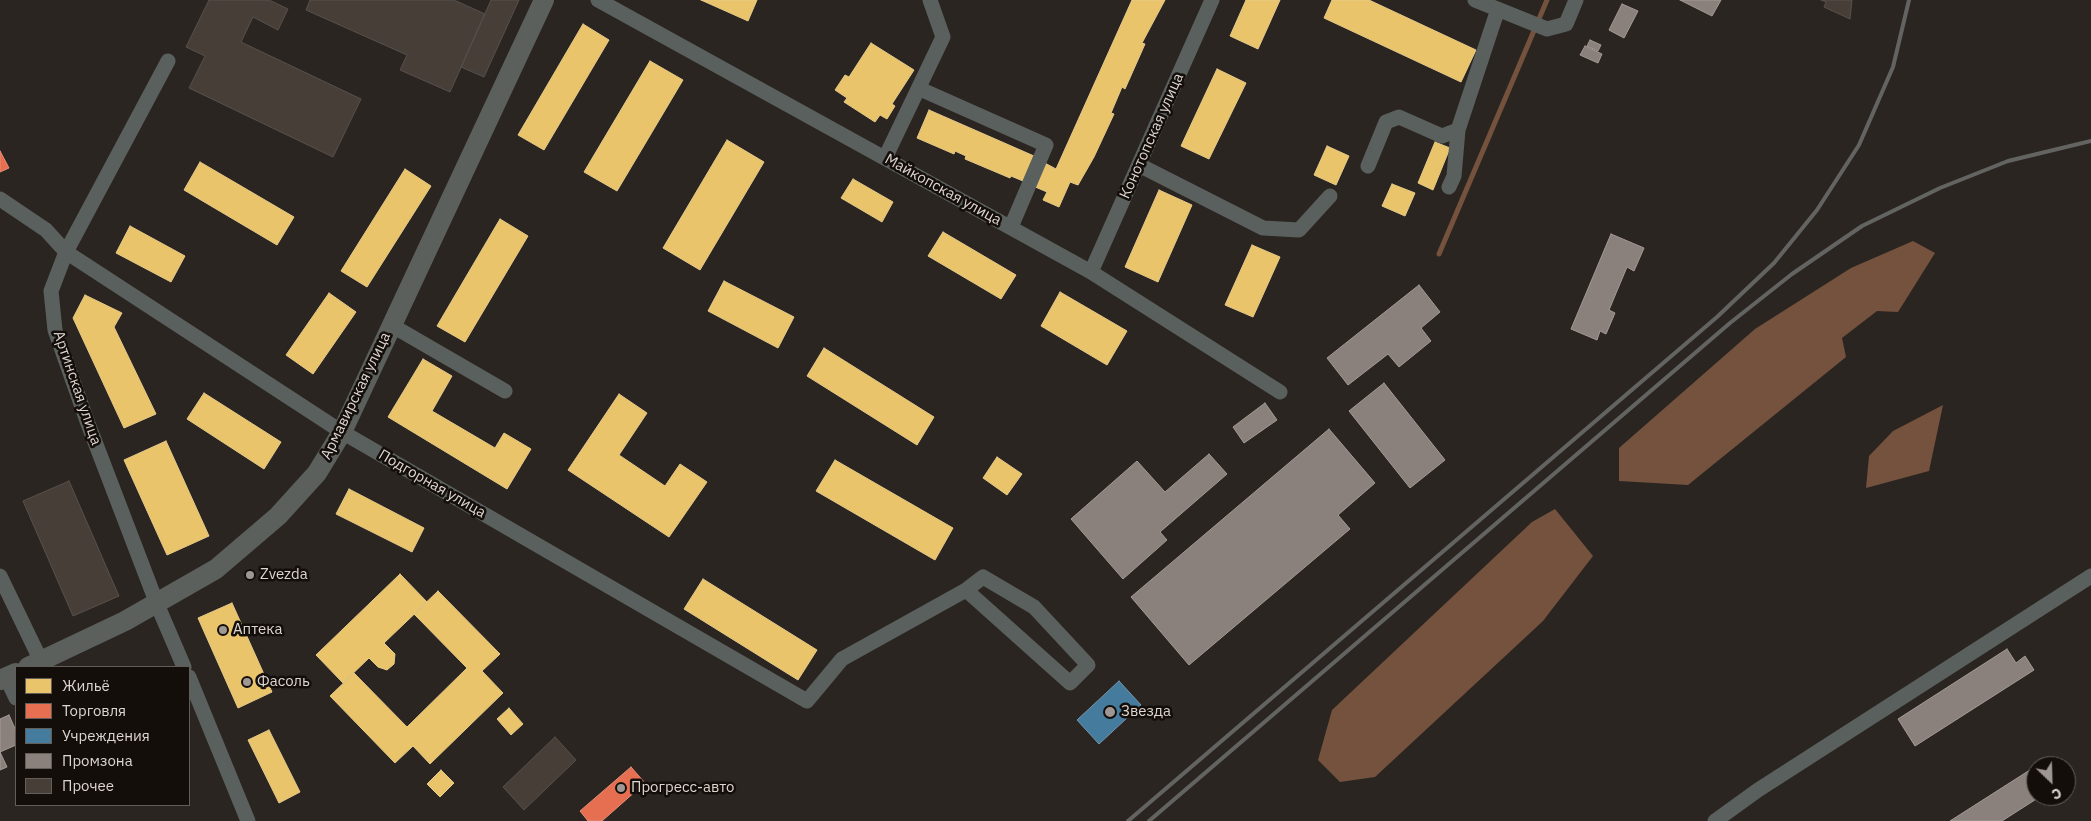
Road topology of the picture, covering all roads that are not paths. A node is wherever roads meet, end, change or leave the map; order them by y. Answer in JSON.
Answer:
{"nodes":[{"id":1,"x":544,"y":0,"type":"edge"},
{"id":2,"x":598,"y":0,"type":"edge"},
{"id":3,"x":930,"y":0,"type":"edge"},
{"id":4,"x":1212,"y":0,"type":"edge"},
{"id":5,"x":1476,"y":0,"type":"edge"},
{"id":6,"x":1576,"y":0,"type":"edge"},
{"id":7,"x":1498,"y":10,"type":"junction"},
{"id":8,"x":168,"y":60,"type":"dead end"},
{"id":9,"x":920,"y":88,"type":"junction"},
{"id":10,"x":1458,"y":130,"type":"junction"},
{"id":11,"x":886,"y":158,"type":"junction"},
{"id":12,"x":1139,"y":165,"type":"junction"},
{"id":13,"x":1368,"y":166,"type":"dead end"},
{"id":14,"x":1449,"y":186,"type":"dead end"},
{"id":15,"x":1330,"y":196,"type":"dead end"},
{"id":16,"x":0,"y":199,"type":"edge"},
{"id":17,"x":1011,"y":227,"type":"junction"},
{"id":18,"x":66,"y":252,"type":"junction"},
{"id":19,"x":1092,"y":272,"type":"junction"},
{"id":20,"x":391,"y":325,"type":"junction"},
{"id":21,"x":505,"y":390,"type":"dead end"},
{"id":22,"x":1280,"y":392,"type":"dead end"},
{"id":23,"x":342,"y":432,"type":"junction"},
{"id":24,"x":0,"y":576,"type":"edge"},
{"id":25,"x":2091,"y":576,"type":"edge"},
{"id":26,"x":966,"y":590,"type":"junction"},
{"id":27,"x":158,"y":604,"type":"junction"},
{"id":28,"x":34,"y":664,"type":"edge"},
{"id":29,"x":184,"y":666,"type":"edge"},
{"id":30,"x":8,"y":677,"type":"edge"},
{"id":31,"x":190,"y":679,"type":"edge"},
{"id":32,"x":15,"y":695,"type":"edge"},
{"id":33,"x":248,"y":821,"type":"edge"},
{"id":34,"x":1715,"y":821,"type":"edge"}],
"edges":[{"from":1,"to":20,"type":"main road","name":"Армавирская улица"},
{"from":2,"to":11,"type":"street","name":"Майкопская улица"},
{"from":3,"to":9,"type":"street"},
{"from":4,"to":12,"type":"street","name":"Конотопская улица"},
{"from":5,"to":7,"type":"street"},
{"from":6,"to":7,"type":"street"},
{"from":7,"to":10,"type":"street"},
{"from":8,"to":18,"type":"street","name":"Артинская улица"},
{"from":9,"to":11,"type":"street"},
{"from":9,"to":17,"type":"street"},
{"from":10,"to":13,"type":"street"},
{"from":10,"to":14,"type":"street"},
{"from":11,"to":17,"type":"street","name":"Майкопская улица"},
{"from":12,"to":15,"type":"street"},
{"from":12,"to":19,"type":"street","name":"Конотопская улица"},
{"from":16,"to":18,"type":"street","name":"Подгорная улица"},
{"from":17,"to":19,"type":"street","name":"Майкопская улица"},
{"from":18,"to":23,"type":"street","name":"Подгорная улица"},
{"from":18,"to":27,"type":"street","name":"Артинская улица"},
{"from":19,"to":22,"type":"street","name":"Майкопская улица"},
{"from":20,"to":21,"type":"street"},
{"from":20,"to":23,"type":"main road","name":"Армавирская улица"},
{"from":23,"to":26,"type":"street","name":"Подгорная улица"},
{"from":23,"to":27,"type":"main road","name":"Армавирская улица"},
{"from":24,"to":28,"type":"street"},
{"from":25,"to":34,"type":"street"},
{"from":26,"to":26,"type":"street"},
{"from":27,"to":28,"type":"main road","name":"Армавирская улица"},
{"from":27,"to":29,"type":"street","name":"Артинская улица"},
{"from":30,"to":32,"type":"street"},
{"from":31,"to":33,"type":"street"}]}
